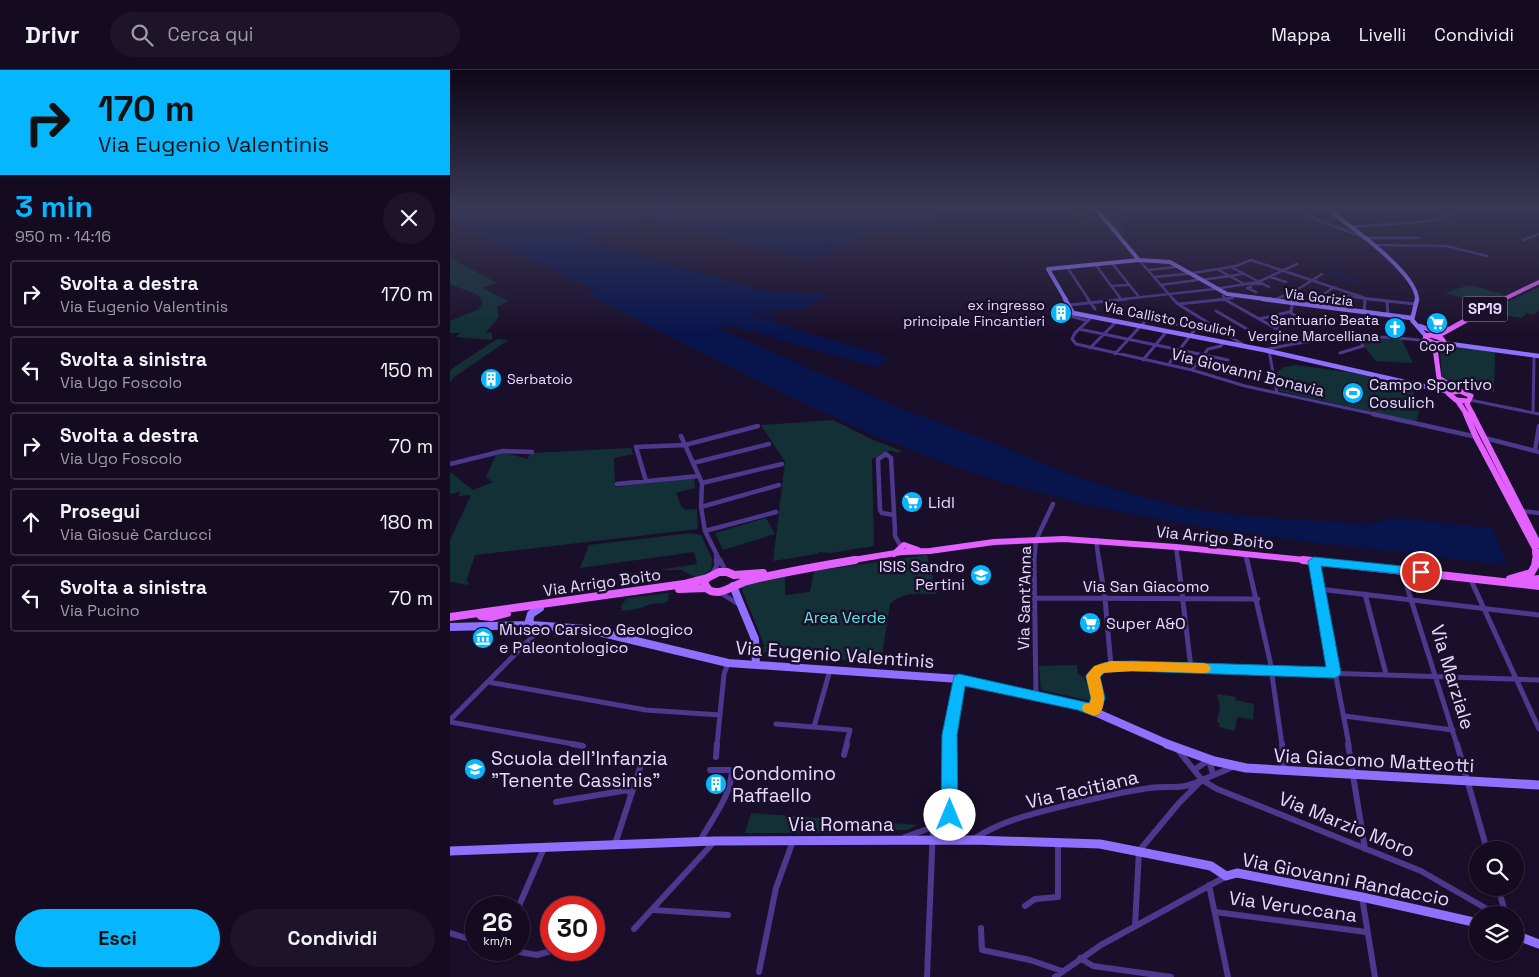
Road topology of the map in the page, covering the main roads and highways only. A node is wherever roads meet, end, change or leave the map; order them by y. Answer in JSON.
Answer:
{"nodes":[{"id":1,"x":1538,"y":284,"type":"edge"},
{"id":2,"x":1429,"y":338,"type":"junction"},
{"id":3,"x":1441,"y":343,"type":"junction"},
{"id":4,"x":1449,"y":391,"type":"junction"},
{"id":5,"x":1470,"y":399,"type":"junction"},
{"id":6,"x":1456,"y":400,"type":"junction"},
{"id":7,"x":1518,"y":511,"type":"junction"},
{"id":8,"x":1536,"y":545,"type":"edge"},
{"id":9,"x":1539,"y":556,"type":"edge"},
{"id":10,"x":789,"y":571,"type":"junction"},
{"id":11,"x":730,"y":574,"type":"junction"},
{"id":12,"x":709,"y":577,"type":"junction"},
{"id":13,"x":1539,"y":579,"type":"edge"},
{"id":14,"x":1502,"y":581,"type":"junction"},
{"id":15,"x":734,"y":585,"type":"junction"},
{"id":16,"x":1539,"y":586,"type":"edge"},
{"id":17,"x":706,"y":588,"type":"junction"},
{"id":18,"x":495,"y":613,"type":"junction"},
{"id":19,"x":450,"y":619,"type":"edge"}],
"edges":[{"from":1,"to":2,"type":"main road","number":"SP19"},
{"from":1,"to":3,"type":"main road","number":"SP19"},
{"from":2,"to":3,"type":"main road"},
{"from":2,"to":3,"type":"main road"},
{"from":3,"to":4,"type":"main road"},
{"from":4,"to":5,"type":"main road","name":"Via Callisto Cosulich"},
{"from":4,"to":6,"type":"main road","name":"Via Callisto Cosulich"},
{"from":5,"to":6,"type":"main road","name":"Via Callisto Cosulich"},
{"from":5,"to":7,"type":"main road"},
{"from":6,"to":7,"type":"main road"},
{"from":7,"to":8,"type":"main road"},
{"from":8,"to":9,"type":"main road"},
{"from":8,"to":14,"type":"main road"},
{"from":10,"to":11,"type":"main road","name":"Via Arrigo Boito"},
{"from":10,"to":14,"type":"main road","name":"Via Arrigo Boito"},
{"from":10,"to":15,"type":"main road","name":"Via Arrigo Boito"},
{"from":11,"to":12,"type":"main road","name":"Via Arrigo Boito"},
{"from":11,"to":15,"type":"main road"},
{"from":12,"to":17,"type":"main road"},
{"from":12,"to":18,"type":"main road","name":"Via Arrigo Boito"},
{"from":13,"to":14,"type":"main road","name":"Via Arrigo Boito"},
{"from":14,"to":16,"type":"main road","name":"Via Arrigo Boito"},
{"from":15,"to":17,"type":"main road","name":"Via Arrigo Boito"},
{"from":17,"to":18,"type":"main road","name":"Via Arrigo Boito"},
{"from":18,"to":19,"type":"main road","name":"Via Arrigo Boito"}]}
